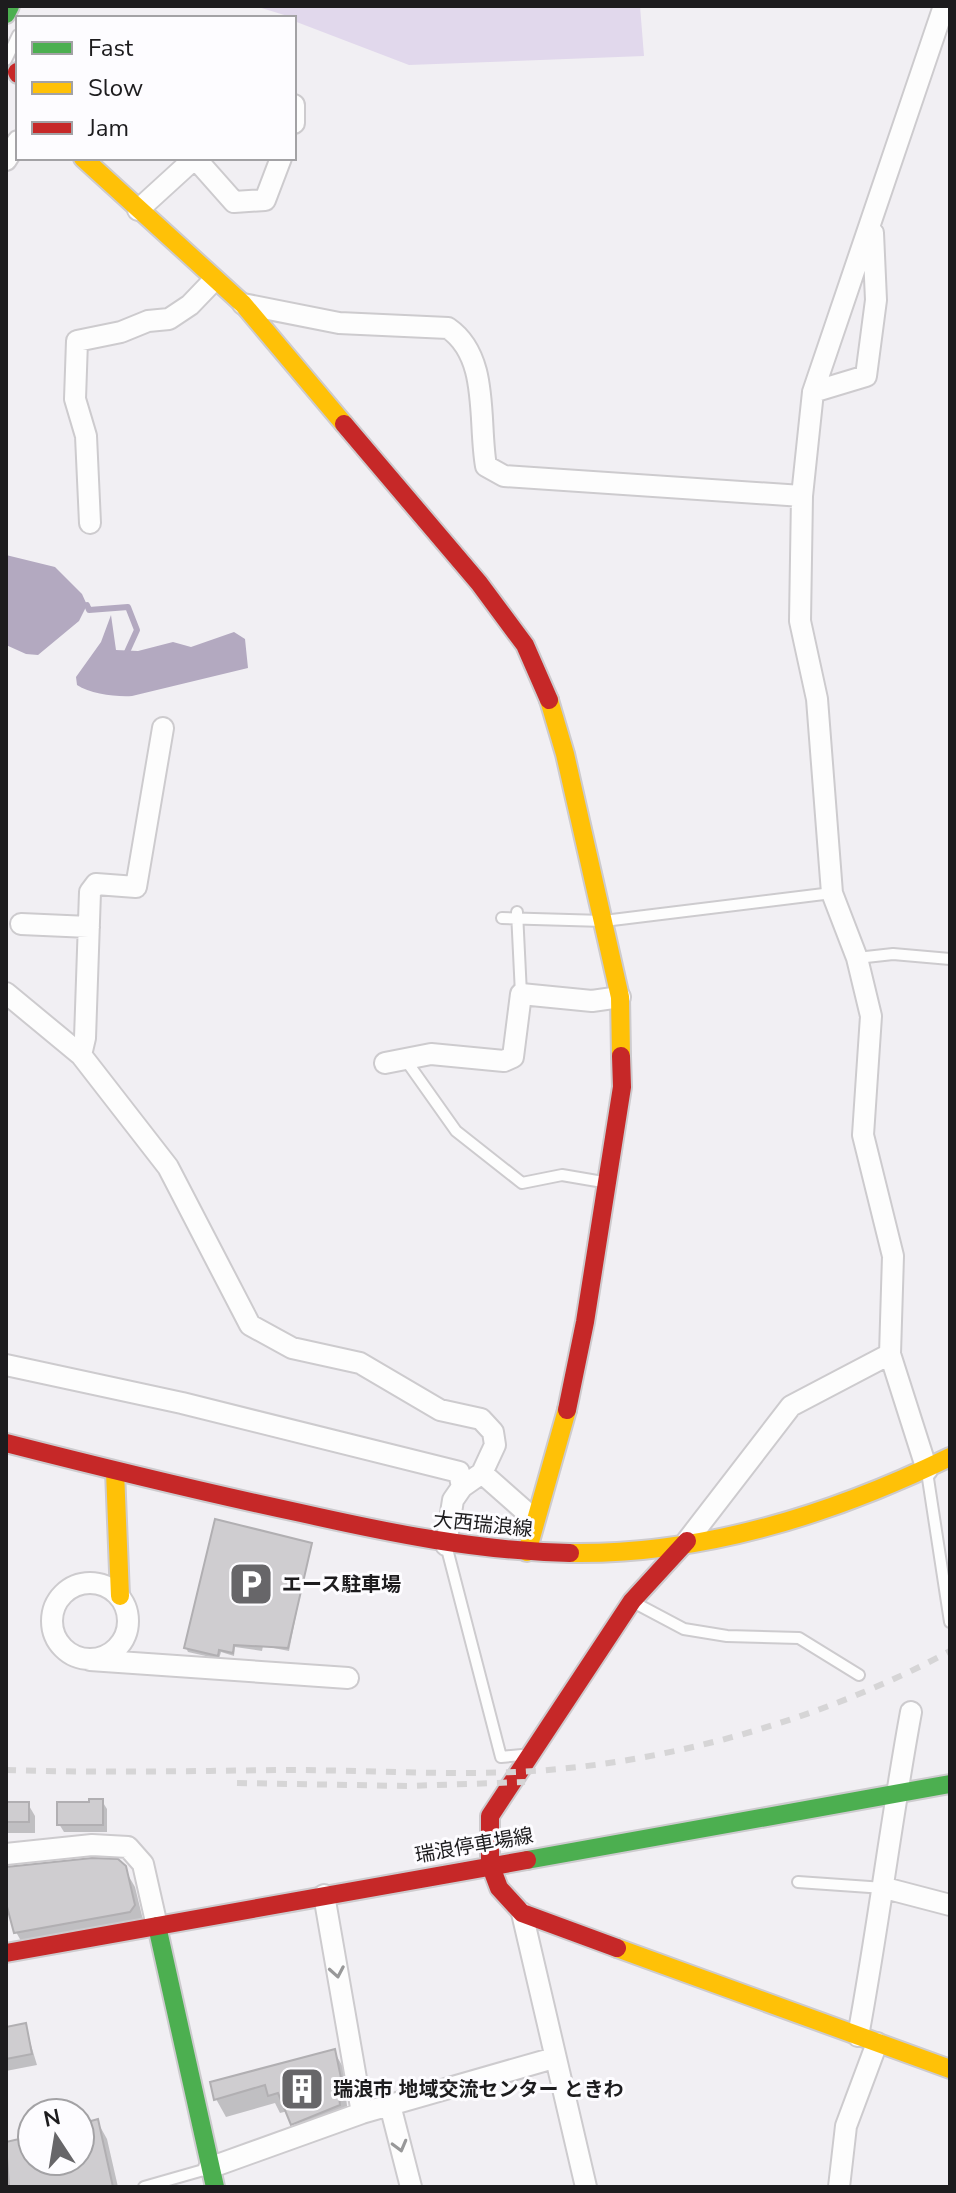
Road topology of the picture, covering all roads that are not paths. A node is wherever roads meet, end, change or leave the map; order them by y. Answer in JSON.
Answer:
{"nodes":[{"id":1,"x":10,"y":6,"type":"edge"},
{"id":2,"x":944,"y":6,"type":"edge"},
{"id":3,"x":6,"y":14,"type":"edge"},
{"id":4,"x":85,"y":160,"type":"edge"},
{"id":5,"x":193,"y":160,"type":"edge"},
{"id":6,"x":197,"y":160,"type":"edge"},
{"id":7,"x":280,"y":160,"type":"edge"},
{"id":8,"x":138,"y":210,"type":"junction"},
{"id":9,"x":873,"y":218,"type":"junction"},
{"id":10,"x":214,"y":280,"type":"junction"},
{"id":11,"x":243,"y":304,"type":"junction"},
{"id":12,"x":813,"y":392,"type":"junction"},
{"id":13,"x":802,"y":496,"type":"junction"},
{"id":14,"x":90,"y":523,"type":"dead end"},
{"id":15,"x":163,"y":728,"type":"dead end"},
{"id":16,"x":832,"y":893,"type":"junction"},
{"id":17,"x":518,"y":916,"type":"junction"},
{"id":18,"x":502,"y":918,"type":"dead end"},
{"id":19,"x":604,"y":921,"type":"junction"},
{"id":20,"x":21,"y":924,"type":"dead end"},
{"id":21,"x":89,"y":927,"type":"junction"},
{"id":22,"x":857,"y":958,"type":"junction"},
{"id":23,"x":950,"y":959,"type":"edge"},
{"id":24,"x":6,"y":993,"type":"edge"},
{"id":25,"x":521,"y":994,"type":"junction"},
{"id":26,"x":620,"y":997,"type":"junction"},
{"id":27,"x":81,"y":1055,"type":"junction"},
{"id":28,"x":395,"y":1061,"type":"joint"},
{"id":29,"x":609,"y":1183,"type":"junction"},
{"id":30,"x":890,"y":1354,"type":"junction"},
{"id":31,"x":6,"y":1365,"type":"edge"},
{"id":32,"x":6,"y":1443,"type":"edge"},
{"id":33,"x":950,"y":1457,"type":"edge"},
{"id":34,"x":927,"y":1470,"type":"junction"},
{"id":35,"x":115,"y":1471,"type":"junction"},
{"id":36,"x":482,"y":1473,"type":"junction"},
{"id":37,"x":462,"y":1487,"type":"junction"},
{"id":38,"x":534,"y":1519,"type":"junction"},
{"id":39,"x":687,"y":1541,"type":"junction"},
{"id":40,"x":446,"y":1545,"type":"junction"},
{"id":41,"x":527,"y":1552,"type":"junction"},
{"id":42,"x":120,"y":1596,"type":"junction"},
{"id":43,"x":632,"y":1601,"type":"junction"},
{"id":44,"x":950,"y":1622,"type":"edge"},
{"id":45,"x":90,"y":1660,"type":"junction"},
{"id":46,"x":859,"y":1675,"type":"dead end"},
{"id":47,"x":348,"y":1678,"type":"dead end"},
{"id":48,"x":911,"y":1712,"type":"dead end"},
{"id":49,"x":528,"y":1755,"type":"junction"},
{"id":50,"x":950,"y":1784,"type":"edge"},
{"id":51,"x":897,"y":1791,"type":"junction"},
{"id":52,"x":6,"y":1854,"type":"edge"},
{"id":53,"x":490,"y":1864,"type":"junction"},
{"id":54,"x":798,"y":1882,"type":"dead end"},
{"id":55,"x":885,"y":1888,"type":"junction"},
{"id":56,"x":324,"y":1895,"type":"junction"},
{"id":57,"x":950,"y":1905,"type":"edge"},
{"id":58,"x":522,"y":1913,"type":"junction"},
{"id":59,"x":157,"y":1926,"type":"junction"},
{"id":60,"x":6,"y":1953,"type":"edge"},
{"id":61,"x":867,"y":2040,"type":"junction"},
{"id":62,"x":554,"y":2058,"type":"junction"},
{"id":63,"x":950,"y":2069,"type":"edge"},
{"id":64,"x":390,"y":2105,"type":"junction"},
{"id":65,"x":362,"y":2113,"type":"junction"},
{"id":66,"x":212,"y":2178,"type":"edge"},
{"id":67,"x":144,"y":2187,"type":"edge"},
{"id":68,"x":411,"y":2187,"type":"edge"},
{"id":69,"x":586,"y":2187,"type":"edge"},
{"id":70,"x":839,"y":2187,"type":"edge"}],
"edges":[{"from":1,"to":3,"type":"main road"},
{"from":2,"to":9,"type":"street"},
{"from":4,"to":8,"type":"main road"},
{"from":5,"to":8,"type":"street"},
{"from":6,"to":7,"type":"street"},
{"from":8,"to":10,"type":"main road"},
{"from":9,"to":12,"type":"street"},
{"from":9,"to":12,"type":"street"},
{"from":10,"to":11,"type":"main road"},
{"from":10,"to":14,"type":"street"},
{"from":11,"to":13,"type":"street"},
{"from":11,"to":19,"type":"main road"},
{"from":12,"to":13,"type":"street"},
{"from":13,"to":16,"type":"street"},
{"from":15,"to":21,"type":"street"},
{"from":16,"to":19,"type":"lane"},
{"from":16,"to":22,"type":"street"},
{"from":17,"to":18,"type":"lane"},
{"from":17,"to":19,"type":"lane"},
{"from":17,"to":25,"type":"lane"},
{"from":19,"to":26,"type":"main road"},
{"from":20,"to":21,"type":"street"},
{"from":21,"to":27,"type":"street"},
{"from":22,"to":23,"type":"lane"},
{"from":22,"to":30,"type":"street"},
{"from":24,"to":27,"type":"street"},
{"from":25,"to":26,"type":"street"},
{"from":25,"to":28,"type":"street"},
{"from":26,"to":29,"type":"main road"},
{"from":27,"to":36,"type":"street"},
{"from":28,"to":29,"type":"lane"},
{"from":29,"to":38,"type":"main road"},
{"from":30,"to":34,"type":"street"},
{"from":30,"to":39,"type":"street"},
{"from":31,"to":37,"type":"street"},
{"from":32,"to":35,"type":"main road","name":"大西瑞浪線"},
{"from":33,"to":34,"type":"main road","name":"大西瑞浪線"},
{"from":34,"to":39,"type":"main road","name":"大西瑞浪線"},
{"from":34,"to":44,"type":"lane"},
{"from":35,"to":40,"type":"main road","name":"大西瑞浪線"},
{"from":35,"to":42,"type":"main road"},
{"from":36,"to":37,"type":"street"},
{"from":36,"to":38,"type":"street"},
{"from":37,"to":40,"type":"street"},
{"from":38,"to":41,"type":"main road"},
{"from":39,"to":41,"type":"main road","name":"大西瑞浪線"},
{"from":39,"to":43,"type":"main road"},
{"from":40,"to":41,"type":"main road","name":"大西瑞浪線"},
{"from":40,"to":49,"type":"lane"},
{"from":42,"to":45,"type":"street"},
{"from":42,"to":45,"type":"street"},
{"from":43,"to":46,"type":"lane"},
{"from":43,"to":49,"type":"main road"},
{"from":45,"to":47,"type":"street"},
{"from":48,"to":51,"type":"street"},
{"from":49,"to":53,"type":"main road"},
{"from":50,"to":51,"type":"main road","name":"瑞浪停車場線"},
{"from":51,"to":53,"type":"main road","name":"瑞浪停車場線"},
{"from":51,"to":55,"type":"street"},
{"from":52,"to":59,"type":"street"},
{"from":53,"to":56,"type":"main road","name":"瑞浪停車場線"},
{"from":53,"to":58,"type":"main road"},
{"from":54,"to":55,"type":"lane"},
{"from":55,"to":57,"type":"street"},
{"from":55,"to":61,"type":"street"},
{"from":56,"to":59,"type":"main road","name":"瑞浪停車場線"},
{"from":56,"to":65,"type":"street","one_way":true},
{"from":58,"to":61,"type":"main road"},
{"from":58,"to":62,"type":"street"},
{"from":59,"to":60,"type":"main road","name":"瑞浪停車場線"},
{"from":59,"to":66,"type":"main road"},
{"from":61,"to":63,"type":"main road"},
{"from":61,"to":70,"type":"street"},
{"from":62,"to":64,"type":"street"},
{"from":62,"to":69,"type":"street"},
{"from":64,"to":65,"type":"street"},
{"from":64,"to":68,"type":"street","one_way":true},
{"from":65,"to":66,"type":"street"},
{"from":66,"to":67,"type":"lane"}]}
